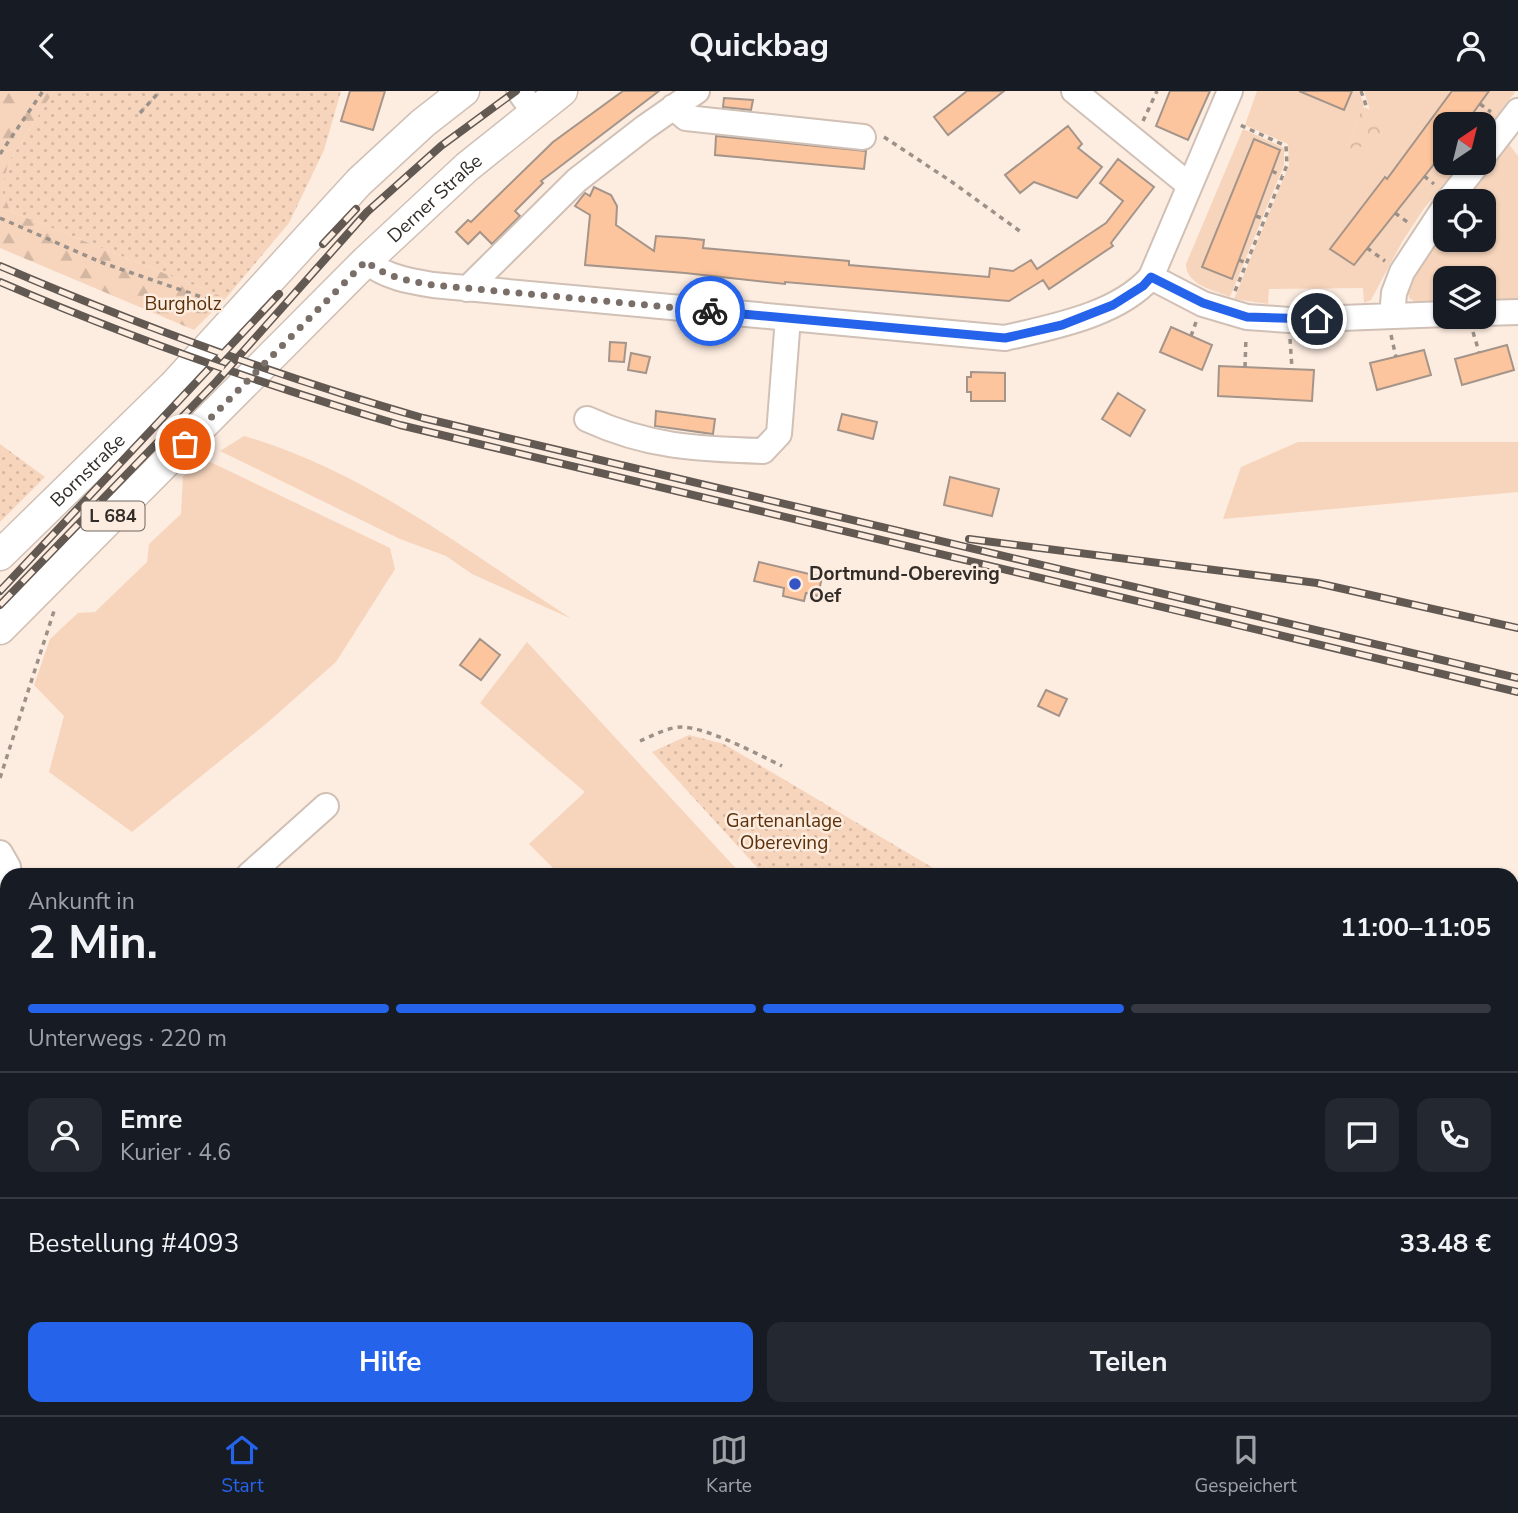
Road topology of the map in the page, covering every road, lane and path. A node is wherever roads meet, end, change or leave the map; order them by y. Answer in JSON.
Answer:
{"nodes":[{"id":1,"x":43,"y":91,"type":"edge"},
{"id":2,"x":160,"y":91,"type":"edge"},
{"id":3,"x":438,"y":91,"type":"edge"},
{"id":4,"x":464,"y":91,"type":"edge"},
{"id":5,"x":562,"y":91,"type":"edge"},
{"id":6,"x":697,"y":91,"type":"edge"},
{"id":7,"x":1074,"y":91,"type":"edge"},
{"id":8,"x":1157,"y":91,"type":"edge"},
{"id":9,"x":1230,"y":91,"type":"edge"},
{"id":10,"x":1361,"y":91,"type":"edge"},
{"id":11,"x":526,"y":101,"type":"edge"},
{"id":12,"x":673,"y":107,"type":"junction"},
{"id":13,"x":1367,"y":108,"type":"dead end"},
{"id":14,"x":1518,"y":111,"type":"edge"},
{"id":15,"x":140,"y":113,"type":"dead end"},
{"id":16,"x":1219,"y":116,"type":"junction"},
{"id":17,"x":423,"y":123,"type":"junction"},
{"id":18,"x":863,"y":137,"type":"joint"},
{"id":19,"x":1496,"y":139,"type":"edge"},
{"id":20,"x":1135,"y":141,"type":"junction"},
{"id":21,"x":0,"y":154,"type":"edge"},
{"id":22,"x":1272,"y":171,"type":"dead end"},
{"id":23,"x":1469,"y":175,"type":"edge"},
{"id":24,"x":1282,"y":176,"type":"junction"},
{"id":25,"x":1189,"y":185,"type":"junction"},
{"id":26,"x":1458,"y":189,"type":"edge"},
{"id":27,"x":1395,"y":213,"type":"dead end"},
{"id":28,"x":1256,"y":216,"type":"dead end"},
{"id":29,"x":0,"y":218,"type":"edge"},
{"id":30,"x":1265,"y":219,"type":"junction"},
{"id":31,"x":1433,"y":224,"type":"edge"},
{"id":32,"x":1415,"y":227,"type":"dead end"},
{"id":33,"x":1021,"y":232,"type":"dead end"},
{"id":34,"x":1367,"y":248,"type":"dead end"},
{"id":35,"x":366,"y":261,"type":"junction"},
{"id":36,"x":1239,"y":261,"type":"dead end"},
{"id":37,"x":1246,"y":263,"type":"junction"},
{"id":38,"x":1392,"y":266,"type":"dead end"},
{"id":39,"x":1151,"y":277,"type":"junction"},
{"id":40,"x":467,"y":289,"type":"junction"},
{"id":41,"x":1239,"y":309,"type":"junction"},
{"id":42,"x":243,"y":311,"type":"junction"},
{"id":43,"x":1518,"y":312,"type":"edge"},
{"id":44,"x":1433,"y":314,"type":"edge"},
{"id":45,"x":1392,"y":316,"type":"junction"},
{"id":46,"x":1496,"y":317,"type":"edge"},
{"id":47,"x":788,"y":318,"type":"junction"},
{"id":48,"x":1289,"y":320,"type":"junction"},
{"id":49,"x":1478,"y":329,"type":"edge"},
{"id":50,"x":1479,"y":352,"type":"dead end"},
{"id":51,"x":1245,"y":367,"type":"dead end"},
{"id":52,"x":1292,"y":369,"type":"dead end"},
{"id":53,"x":587,"y":419,"type":"dead end"},
{"id":54,"x":0,"y":555,"type":"edge"},
{"id":55,"x":56,"y":606,"type":"dead end"},
{"id":56,"x":0,"y":629,"type":"edge"},
{"id":57,"x":640,"y":741,"type":"dead end"},
{"id":58,"x":782,"y":766,"type":"dead end"},
{"id":59,"x":0,"y":778,"type":"edge"},
{"id":60,"x":326,"y":806,"type":"dead end"},
{"id":61,"x":257,"y":868,"type":"edge"}],
"edges":[{"from":1,"to":21,"type":"path"},
{"from":2,"to":15,"type":"path"},
{"from":3,"to":17,"type":"street"},
{"from":4,"to":17,"type":"main road","number":"L 684"},
{"from":5,"to":11,"type":"main road","name":"Derner Straße","number":"L 684"},
{"from":6,"to":12,"type":"street"},
{"from":7,"to":20,"type":"street"},
{"from":8,"to":20,"type":"path"},
{"from":9,"to":16,"type":"street"},
{"from":10,"to":13,"type":"path"},
{"from":11,"to":35,"type":"main road","name":"Derner Straße","number":"L 684"},
{"from":12,"to":18,"type":"street"},
{"from":12,"to":40,"type":"street"},
{"from":14,"to":19,"type":"street"},
{"from":16,"to":24,"type":"path"},
{"from":16,"to":25,"type":"street"},
{"from":17,"to":42,"type":"main road","number":"L 684"},
{"from":18,"to":33,"type":"path"},
{"from":20,"to":25,"type":"street"},
{"from":22,"to":24,"type":"path"},
{"from":23,"to":26,"type":"street"},
{"from":24,"to":30,"type":"path"},
{"from":25,"to":39,"type":"street"},
{"from":27,"to":32,"type":"path"},
{"from":28,"to":30,"type":"path"},
{"from":29,"to":42,"type":"path"},
{"from":30,"to":37,"type":"path"},
{"from":31,"to":45,"type":"street"},
{"from":34,"to":38,"type":"path"},
{"from":35,"to":40,"type":"street"},
{"from":35,"to":56,"type":"main road","name":"Derner Straße","number":"L 684"},
{"from":36,"to":37,"type":"path"},
{"from":37,"to":41,"type":"path"},
{"from":39,"to":41,"type":"street"},
{"from":39,"to":47,"type":"street"},
{"from":40,"to":47,"type":"street"},
{"from":41,"to":48,"type":"street"},
{"from":41,"to":51,"type":"path"},
{"from":42,"to":54,"type":"main road","name":"Bornstraße","number":"L 684"},
{"from":43,"to":46,"type":"street"},
{"from":44,"to":45,"type":"street"},
{"from":45,"to":48,"type":"street"},
{"from":47,"to":53,"type":"street"},
{"from":48,"to":52,"type":"path"},
{"from":49,"to":50,"type":"path"},
{"from":55,"to":59,"type":"path"},
{"from":57,"to":58,"type":"path"},
{"from":60,"to":61,"type":"street"}]}
